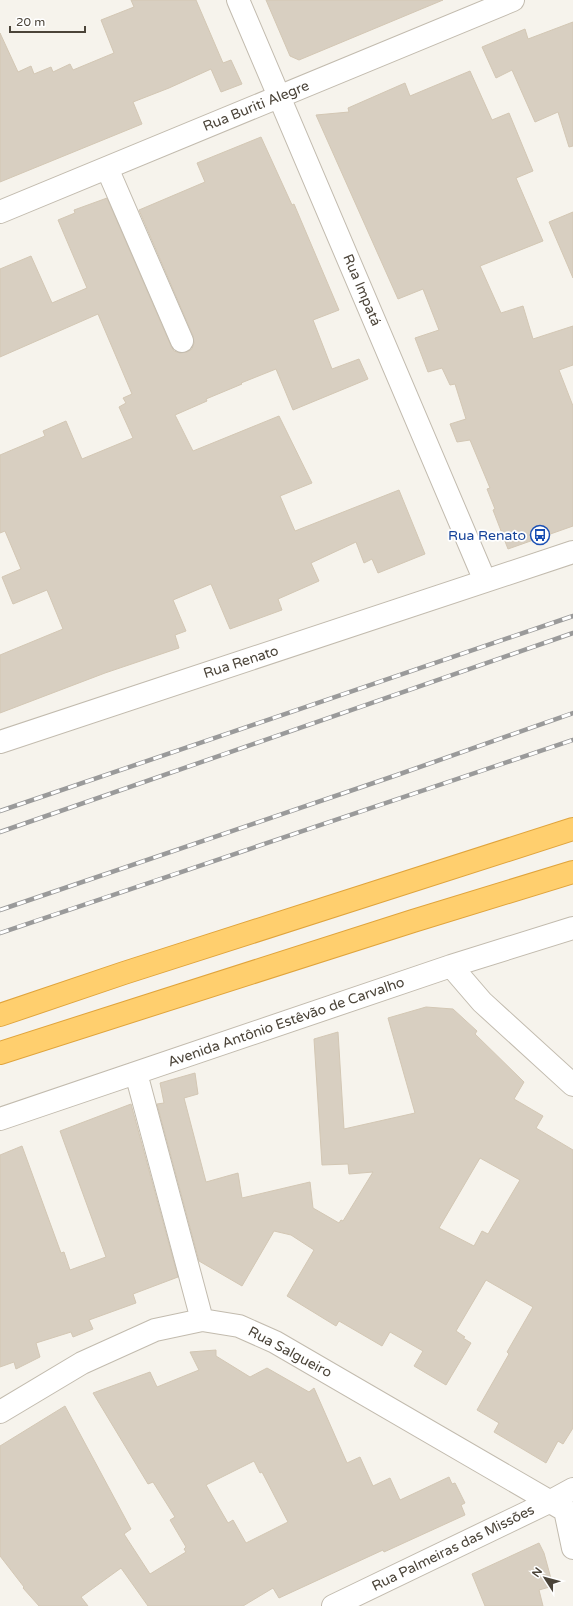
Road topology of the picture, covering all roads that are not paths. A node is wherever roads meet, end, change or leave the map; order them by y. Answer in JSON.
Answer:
{"nodes":[{"id":1,"x":238,"y":0,"type":"edge"},
{"id":2,"x":513,"y":0,"type":"edge"},
{"id":3,"x":279,"y":97,"type":"junction"},
{"id":4,"x":107,"y":168,"type":"junction"},
{"id":5,"x":0,"y":212,"type":"edge"},
{"id":6,"x":182,"y":341,"type":"dead end"},
{"id":7,"x":573,"y":552,"type":"edge"},
{"id":8,"x":485,"y":581,"type":"junction"},
{"id":9,"x":0,"y":742,"type":"edge"},
{"id":10,"x":573,"y":830,"type":"edge"},
{"id":11,"x":573,"y":872,"type":"edge"},
{"id":12,"x":573,"y":928,"type":"edge"},
{"id":13,"x":451,"y":966,"type":"junction"},
{"id":14,"x":0,"y":1015,"type":"edge"},
{"id":15,"x":0,"y":1053,"type":"edge"},
{"id":16,"x":136,"y":1072,"type":"junction"},
{"id":17,"x":573,"y":1085,"type":"edge"},
{"id":18,"x":0,"y":1119,"type":"edge"},
{"id":19,"x":202,"y":1320,"type":"junction"},
{"id":20,"x":0,"y":1412,"type":"edge"},
{"id":21,"x":573,"y":1489,"type":"edge"},
{"id":22,"x":563,"y":1508,"type":"edge"},
{"id":23,"x":573,"y":1548,"type":"edge"},
{"id":24,"x":333,"y":1606,"type":"edge"}],
"edges":[{"from":1,"to":3,"type":"street","name":"Rua Impatá"},
{"from":2,"to":3,"type":"street","name":"Rua Buriti Alegre"},
{"from":3,"to":4,"type":"street","name":"Rua Buriti Alegre"},
{"from":3,"to":8,"type":"street","name":"Rua Impatá"},
{"from":4,"to":5,"type":"street","name":"Rua Buriti Alegre"},
{"from":4,"to":6,"type":"street"},
{"from":7,"to":8,"type":"street","name":"Rua Renato"},
{"from":8,"to":9,"type":"street","name":"Rua Renato"},
{"from":10,"to":14,"type":"highway"},
{"from":11,"to":15,"type":"highway"},
{"from":12,"to":13,"type":"street","name":"Avenida Antônio Estêvão de Carvalho"},
{"from":13,"to":16,"type":"street","name":"Avenida Antônio Estêvão de Carvalho"},
{"from":13,"to":17,"type":"street"},
{"from":16,"to":18,"type":"street","name":"Avenida Antônio Estêvão de Carvalho"},
{"from":16,"to":19,"type":"street"},
{"from":19,"to":20,"type":"street"},
{"from":19,"to":22,"type":"street","name":"Rua Salgueiro"},
{"from":21,"to":22,"type":"street","name":"Rua Palmeiras das Missões"},
{"from":22,"to":23,"type":"street"},
{"from":22,"to":24,"type":"street","name":"Rua Palmeiras das Missões"}]}
